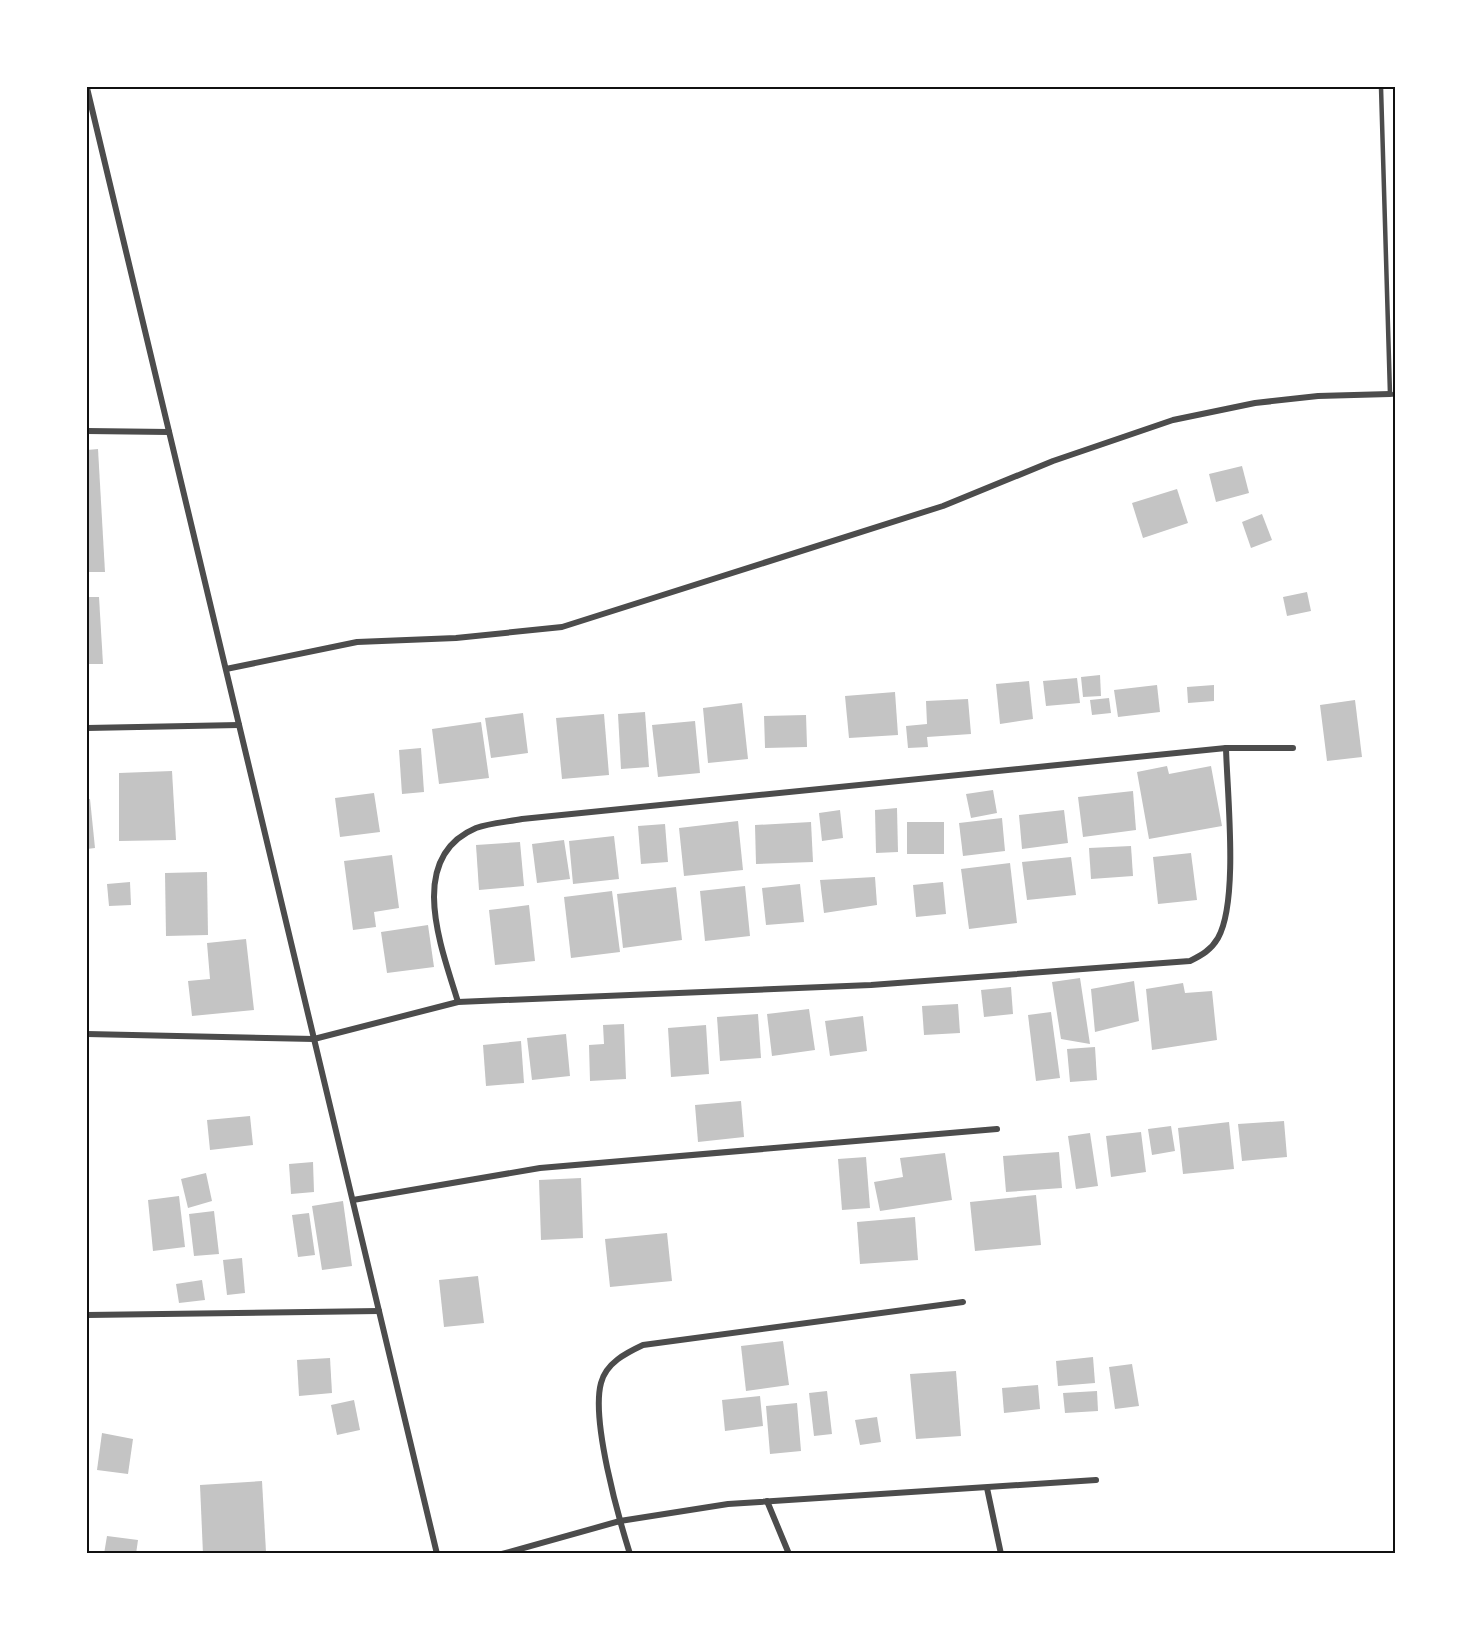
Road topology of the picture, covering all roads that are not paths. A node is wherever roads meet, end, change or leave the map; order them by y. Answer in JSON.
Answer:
{"nodes":[{"id":1,"x":1381,"y":87,"type":"edge"},
{"id":2,"x":87,"y":88,"type":"edge"},
{"id":3,"x":91,"y":117,"type":"edge"},
{"id":4,"x":1393,"y":394,"type":"edge"},
{"id":5,"x":87,"y":431,"type":"edge"},
{"id":6,"x":169,"y":432,"type":"junction"},
{"id":7,"x":226,"y":669,"type":"junction"},
{"id":8,"x":239,"y":725,"type":"junction"},
{"id":9,"x":87,"y":728,"type":"edge"},
{"id":10,"x":1226,"y":748,"type":"junction"},
{"id":11,"x":1293,"y":748,"type":"dead end"},
{"id":12,"x":458,"y":1002,"type":"junction"},
{"id":13,"x":87,"y":1034,"type":"edge"},
{"id":14,"x":314,"y":1040,"type":"junction"},
{"id":15,"x":997,"y":1129,"type":"dead end"},
{"id":16,"x":352,"y":1200,"type":"junction"},
{"id":17,"x":963,"y":1302,"type":"dead end"},
{"id":18,"x":379,"y":1311,"type":"junction"},
{"id":19,"x":87,"y":1315,"type":"edge"},
{"id":20,"x":1096,"y":1480,"type":"dead end"},
{"id":21,"x":987,"y":1488,"type":"junction"},
{"id":22,"x":767,"y":1501,"type":"junction"},
{"id":23,"x":620,"y":1521,"type":"junction"},
{"id":24,"x":437,"y":1554,"type":"edge"},
{"id":25,"x":502,"y":1554,"type":"edge"},
{"id":26,"x":630,"y":1554,"type":"edge"},
{"id":27,"x":789,"y":1554,"type":"edge"},
{"id":28,"x":1001,"y":1554,"type":"edge"}],
"edges":[{"from":1,"to":4,"type":"lane"},
{"from":2,"to":3,"type":"street"},
{"from":3,"to":6,"type":"street"},
{"from":4,"to":7,"type":"street"},
{"from":5,"to":6,"type":"street"},
{"from":6,"to":7,"type":"street"},
{"from":7,"to":8,"type":"street"},
{"from":8,"to":9,"type":"street"},
{"from":8,"to":14,"type":"street"},
{"from":10,"to":11,"type":"street"},
{"from":10,"to":12,"type":"street"},
{"from":10,"to":12,"type":"street"},
{"from":12,"to":14,"type":"street"},
{"from":13,"to":14,"type":"street"},
{"from":14,"to":16,"type":"street"},
{"from":15,"to":16,"type":"street"},
{"from":16,"to":18,"type":"street"},
{"from":17,"to":23,"type":"street"},
{"from":18,"to":19,"type":"street"},
{"from":18,"to":24,"type":"street"},
{"from":20,"to":21,"type":"street"},
{"from":21,"to":22,"type":"street"},
{"from":21,"to":28,"type":"street"},
{"from":22,"to":23,"type":"street"},
{"from":22,"to":27,"type":"street"},
{"from":23,"to":25,"type":"street"},
{"from":23,"to":26,"type":"street"}]}
